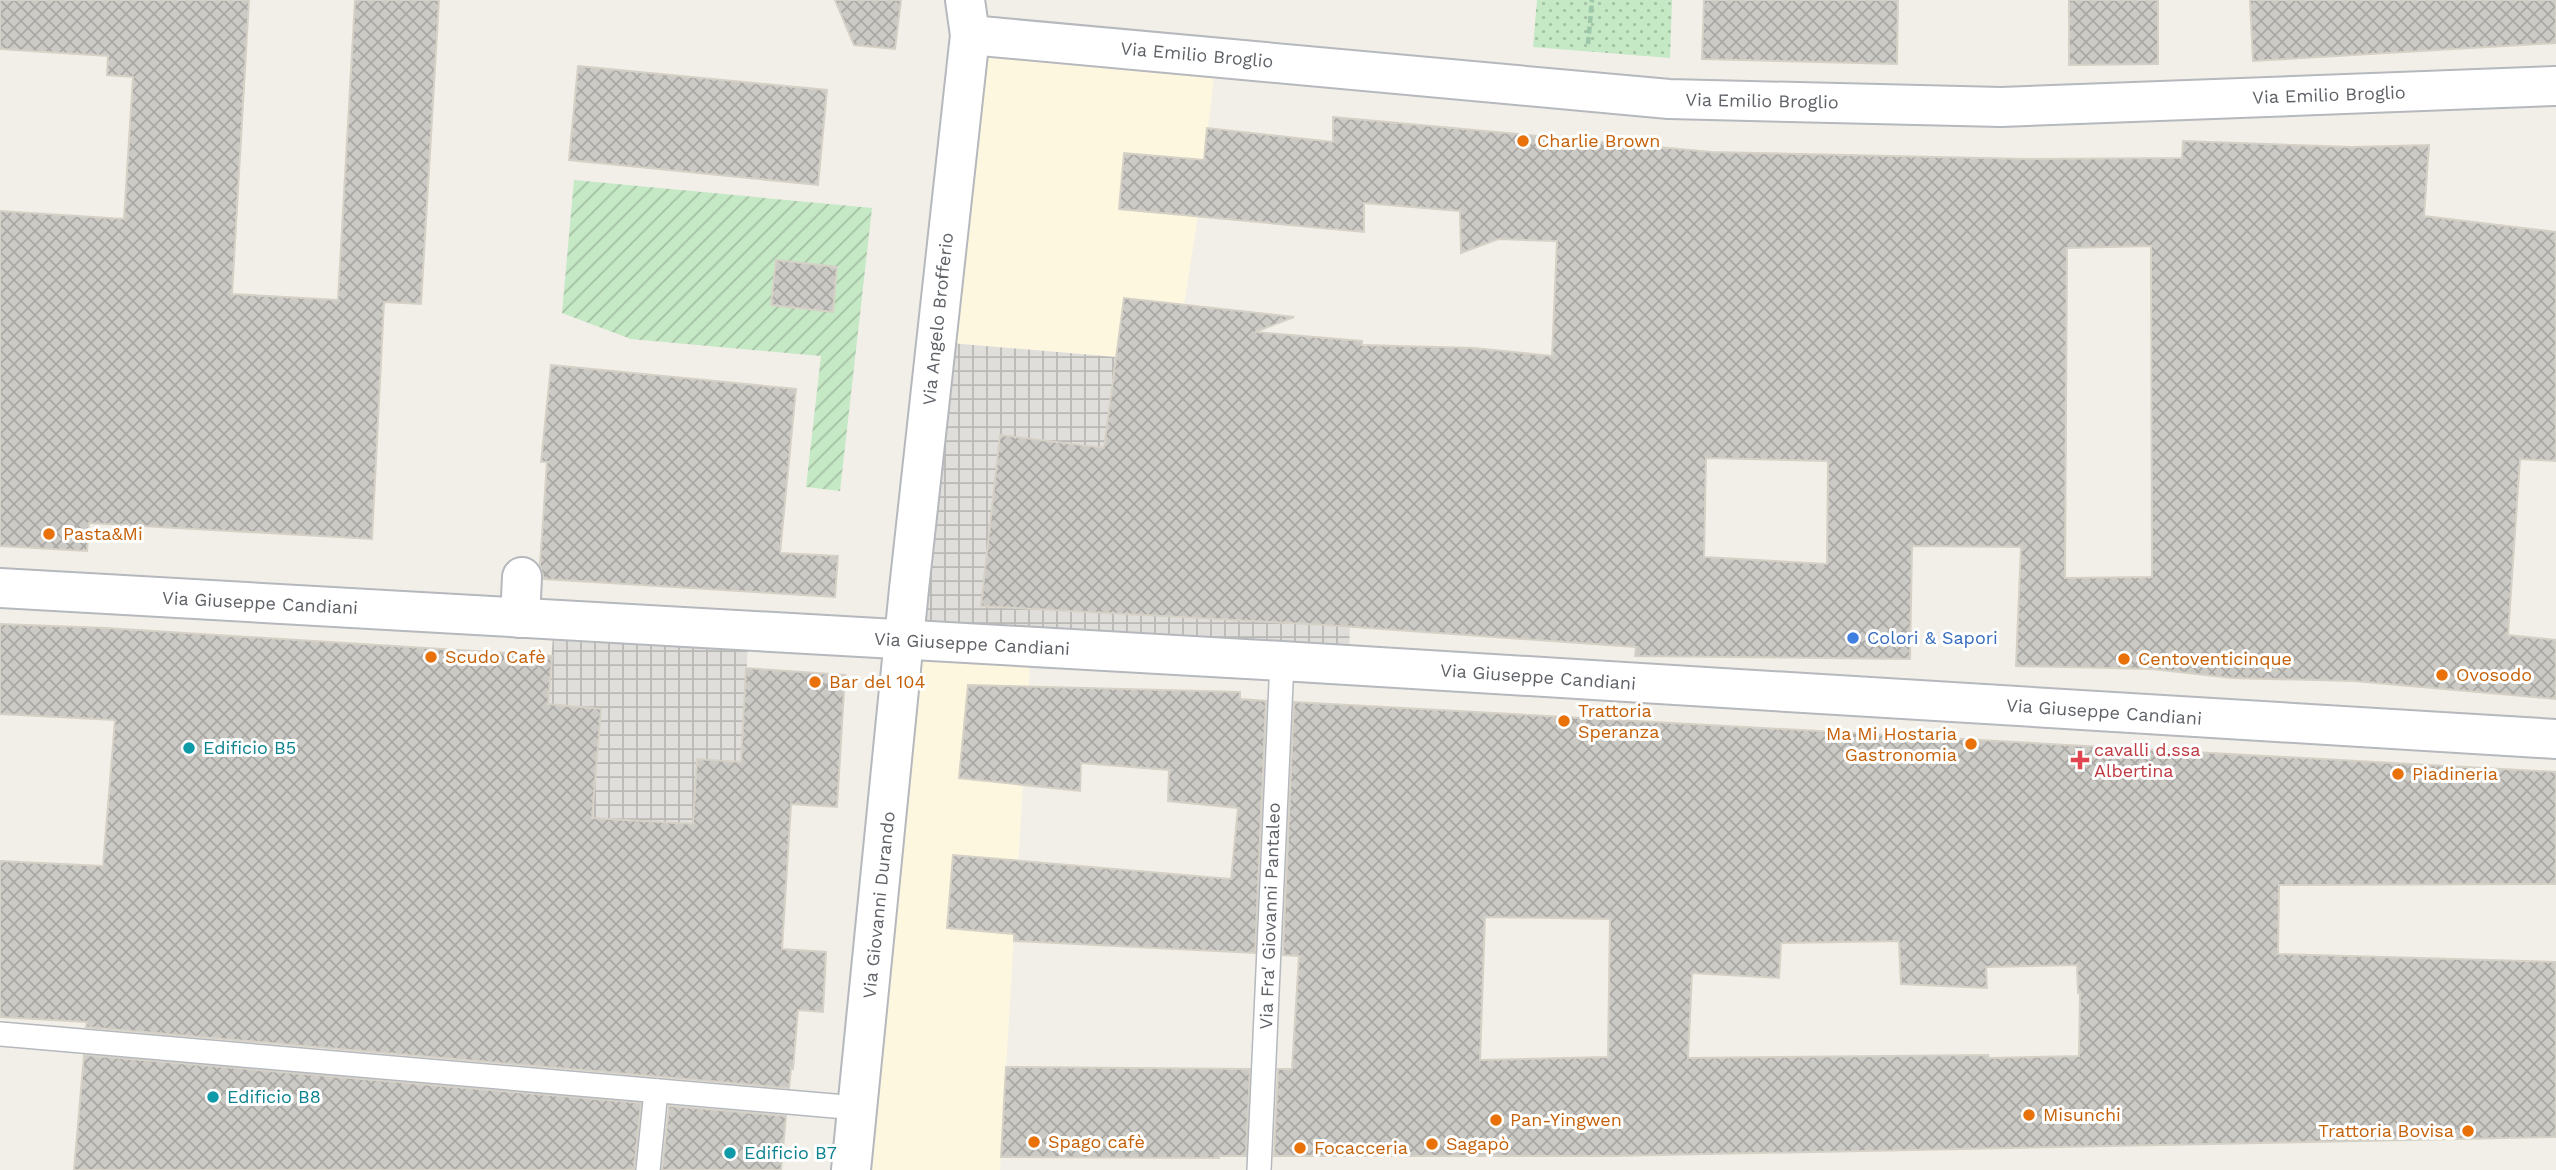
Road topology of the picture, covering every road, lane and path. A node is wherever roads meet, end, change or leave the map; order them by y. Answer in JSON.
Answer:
{"nodes":[{"id":1,"x":968,"y":17,"type":"edge"},
{"id":2,"x":2556,"y":86,"type":"edge"},
{"id":3,"x":522,"y":577,"type":"dead end"},
{"id":4,"x":0,"y":588,"type":"edge"},
{"id":5,"x":520,"y":618,"type":"junction"},
{"id":6,"x":904,"y":639,"type":"junction"},
{"id":7,"x":1282,"y":661,"type":"junction"},
{"id":8,"x":2556,"y":739,"type":"edge"},
{"id":9,"x":0,"y":1034,"type":"edge"},
{"id":10,"x":656,"y":1091,"type":"junction"},
{"id":11,"x":857,"y":1108,"type":"junction"},
{"id":12,"x":648,"y":1170,"type":"edge"},
{"id":13,"x":850,"y":1170,"type":"edge"},
{"id":14,"x":1259,"y":1170,"type":"edge"}],
"edges":[{"from":1,"to":2,"type":"street","name":"Via Emilio Broglio"},
{"from":1,"to":6,"type":"street","name":"Via Angelo Brofferio"},
{"from":3,"to":5,"type":"street"},
{"from":4,"to":5,"type":"street","name":"Via Giuseppe Candiani"},
{"from":5,"to":6,"type":"street","name":"Via Giuseppe Candiani"},
{"from":6,"to":7,"type":"street","name":"Via Giuseppe Candiani"},
{"from":6,"to":11,"type":"street","name":"Via Giovanni Durando"},
{"from":7,"to":8,"type":"street","name":"Via Giuseppe Candiani"},
{"from":7,"to":14,"type":"lane","name":"Via Fra' Giovanni Pantaleo"},
{"from":9,"to":10,"type":"lane"},
{"from":10,"to":11,"type":"lane"},
{"from":10,"to":12,"type":"lane"},
{"from":11,"to":13,"type":"street","name":"Via Giovanni Durando"}]}
